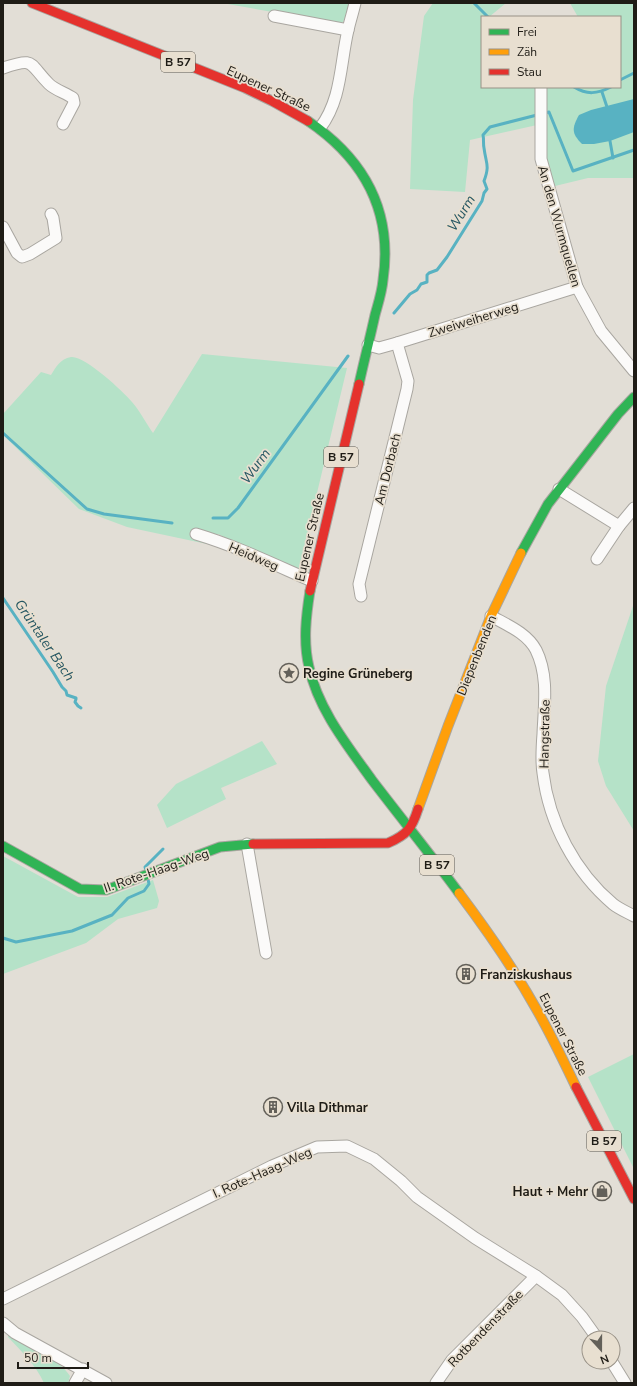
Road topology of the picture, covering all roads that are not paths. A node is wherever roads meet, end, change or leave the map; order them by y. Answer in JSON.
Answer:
{"nodes":[{"id":1,"x":32,"y":3,"type":"edge"},
{"id":2,"x":355,"y":3,"type":"edge"},
{"id":3,"x":274,"y":16,"type":"dead end"},
{"id":4,"x":348,"y":30,"type":"junction"},
{"id":5,"x":3,"y":68,"type":"edge"},
{"id":6,"x":541,"y":88,"type":"edge"},
{"id":7,"x":63,"y":124,"type":"dead end"},
{"id":8,"x":320,"y":128,"type":"junction"},
{"id":9,"x":51,"y":214,"type":"dead end"},
{"id":10,"x":3,"y":227,"type":"edge"},
{"id":11,"x":577,"y":287,"type":"junction"},
{"id":12,"x":397,"y":343,"type":"junction"},
{"id":13,"x":368,"y":345,"type":"junction"},
{"id":14,"x":634,"y":371,"type":"edge"},
{"id":15,"x":634,"y":397,"type":"edge"},
{"id":16,"x":559,"y":489,"type":"junction"},
{"id":17,"x":634,"y":508,"type":"edge"},
{"id":18,"x":619,"y":526,"type":"junction"},
{"id":19,"x":196,"y":534,"type":"dead end"},
{"id":20,"x":597,"y":559,"type":"dead end"},
{"id":21,"x":312,"y":581,"type":"junction"},
{"id":22,"x":361,"y":596,"type":"dead end"},
{"id":23,"x":491,"y":616,"type":"junction"},
{"id":24,"x":410,"y":829,"type":"junction"},
{"id":25,"x":247,"y":844,"type":"junction"},
{"id":26,"x":3,"y":846,"type":"edge"},
{"id":27,"x":634,"y":916,"type":"edge"},
{"id":28,"x":266,"y":953,"type":"dead end"},
{"id":29,"x":634,"y":1199,"type":"edge"},
{"id":30,"x":536,"y":1276,"type":"junction"},
{"id":31,"x":3,"y":1299,"type":"edge"},
{"id":32,"x":3,"y":1324,"type":"edge"},
{"id":33,"x":591,"y":1330,"type":"edge"},
{"id":34,"x":83,"y":1370,"type":"junction"},
{"id":35,"x":617,"y":1370,"type":"edge"},
{"id":36,"x":75,"y":1383,"type":"edge"},
{"id":37,"x":106,"y":1383,"type":"edge"},
{"id":38,"x":436,"y":1383,"type":"edge"},
{"id":39,"x":625,"y":1383,"type":"edge"}],
"edges":[{"from":1,"to":8,"type":"main road","name":"Eupener Straße","number":"B 57"},
{"from":2,"to":4,"type":"street"},
{"from":3,"to":4,"type":"street"},
{"from":4,"to":8,"type":"street"},
{"from":5,"to":7,"type":"street"},
{"from":6,"to":11,"type":"street","name":"An den Wurmquellen"},
{"from":8,"to":13,"type":"main road","name":"Eupener Straße","number":"B 57"},
{"from":9,"to":10,"type":"street"},
{"from":11,"to":12,"type":"street","name":"Zweiweiherweg"},
{"from":11,"to":14,"type":"street","name":"An den Wurmquellen"},
{"from":12,"to":13,"type":"street","name":"Zweiweiherweg"},
{"from":12,"to":22,"type":"street","name":"Am Dorbach"},
{"from":13,"to":21,"type":"main road","name":"Eupener Straße","number":"B 57"},
{"from":15,"to":16,"type":"main road","name":"Diepenbenden"},
{"from":16,"to":18,"type":"street"},
{"from":16,"to":23,"type":"main road","name":"Diepenbenden"},
{"from":17,"to":18,"type":"street"},
{"from":18,"to":20,"type":"street"},
{"from":19,"to":21,"type":"street","name":"Heidweg"},
{"from":21,"to":24,"type":"main road","name":"Eupener Straße","number":"B 57"},
{"from":23,"to":24,"type":"main road","name":"Diepenbenden"},
{"from":23,"to":27,"type":"street","name":"Hangstraße"},
{"from":24,"to":25,"type":"main road","name":"II. Rote-Haag-Weg"},
{"from":24,"to":29,"type":"main road","name":"Eupener Straße","number":"B 57"},
{"from":25,"to":26,"type":"main road","name":"II. Rote-Haag-Weg"},
{"from":25,"to":28,"type":"street"},
{"from":30,"to":31,"type":"street","name":"I. Rote-Haag-Weg"},
{"from":30,"to":33,"type":"street","name":"I. Rote-Haag-Weg"},
{"from":30,"to":38,"type":"street","name":"Rotbendenstraße"},
{"from":32,"to":34,"type":"street"},
{"from":34,"to":36,"type":"street"},
{"from":34,"to":37,"type":"street"},
{"from":35,"to":39,"type":"street"}]}
